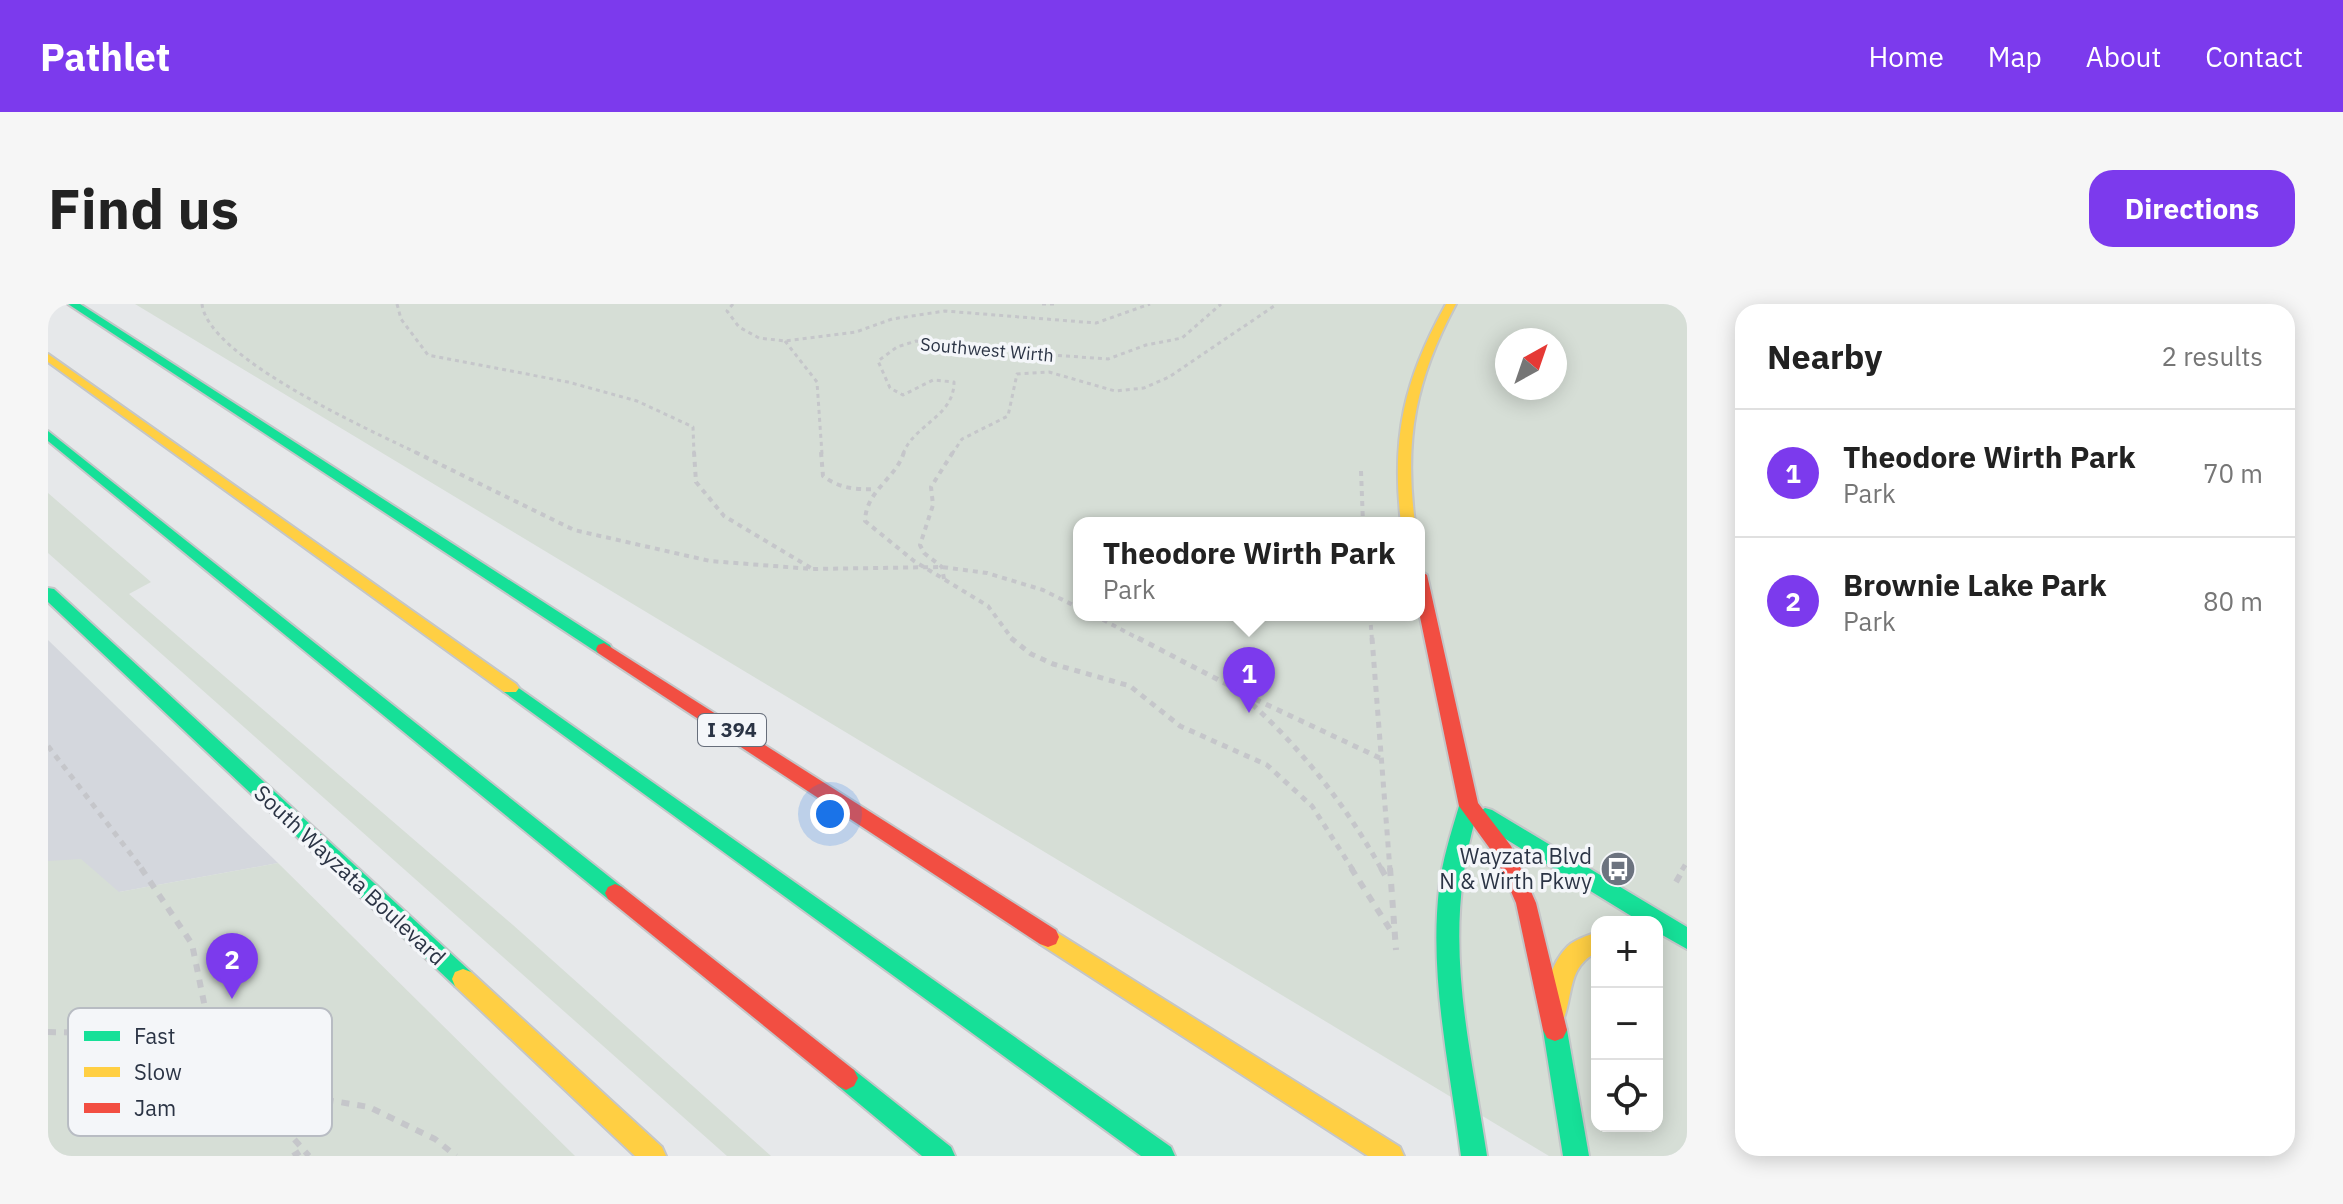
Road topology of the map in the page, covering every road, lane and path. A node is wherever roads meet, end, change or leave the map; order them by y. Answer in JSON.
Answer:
{"nodes":[{"id":1,"x":73,"y":304,"type":"edge"},
{"id":2,"x":202,"y":304,"type":"edge"},
{"id":3,"x":397,"y":304,"type":"edge"},
{"id":4,"x":733,"y":304,"type":"edge"},
{"id":5,"x":1042,"y":304,"type":"edge"},
{"id":6,"x":1055,"y":304,"type":"edge"},
{"id":7,"x":1150,"y":304,"type":"edge"},
{"id":8,"x":1221,"y":304,"type":"edge"},
{"id":9,"x":1277,"y":304,"type":"edge"},
{"id":10,"x":1451,"y":304,"type":"edge"},
{"id":11,"x":785,"y":341,"type":"junction"},
{"id":12,"x":48,"y":357,"type":"edge"},
{"id":13,"x":48,"y":435,"type":"edge"},
{"id":14,"x":875,"y":489,"type":"junction"},
{"id":15,"x":1407,"y":517,"type":"edge"},
{"id":16,"x":927,"y":567,"type":"junction"},
{"id":17,"x":942,"y":567,"type":"junction"},
{"id":18,"x":812,"y":569,"type":"junction"},
{"id":19,"x":944,"y":580,"type":"junction"},
{"id":20,"x":48,"y":593,"type":"edge"},
{"id":21,"x":1425,"y":603,"type":"edge"},
{"id":22,"x":1073,"y":605,"type":"edge"},
{"id":23,"x":1105,"y":621,"type":"edge"},
{"id":24,"x":1371,"y":621,"type":"edge"},
{"id":25,"x":1233,"y":688,"type":"junction"},
{"id":26,"x":48,"y":746,"type":"edge"},
{"id":27,"x":1383,"y":760,"type":"junction"},
{"id":28,"x":1469,"y":806,"type":"junction"},
{"id":29,"x":1393,"y":934,"type":"dead end"},
{"id":30,"x":1687,"y":939,"type":"edge"},
{"id":31,"x":1591,"y":945,"type":"edge"},
{"id":32,"x":1663,"y":945,"type":"edge"},
{"id":33,"x":1687,"y":953,"type":"edge"},
{"id":34,"x":205,"y":1008,"type":"edge"},
{"id":35,"x":1554,"y":1021,"type":"junction"},
{"id":36,"x":48,"y":1032,"type":"edge"},
{"id":37,"x":68,"y":1032,"type":"edge"},
{"id":38,"x":332,"y":1101,"type":"edge"},
{"id":39,"x":292,"y":1136,"type":"edge"},
{"id":40,"x":307,"y":1153,"type":"edge"},
{"id":41,"x":293,"y":1156,"type":"edge"},
{"id":42,"x":456,"y":1156,"type":"edge"},
{"id":43,"x":653,"y":1156,"type":"edge"},
{"id":44,"x":942,"y":1156,"type":"edge"},
{"id":45,"x":1162,"y":1156,"type":"edge"},
{"id":46,"x":1391,"y":1156,"type":"edge"},
{"id":47,"x":1474,"y":1156,"type":"edge"},
{"id":48,"x":1576,"y":1156,"type":"edge"}],
"edges":[{"from":1,"to":46,"type":"main road","number":"I 394"},
{"from":2,"to":18,"type":"path"},
{"from":3,"to":18,"type":"path"},
{"from":4,"to":11,"type":"path"},
{"from":5,"to":6,"type":"path"},
{"from":7,"to":11,"type":"path"},
{"from":8,"to":14,"type":"path","name":"Southwest Wirth"},
{"from":9,"to":17,"type":"path","name":"Southwest Wirth"},
{"from":10,"to":15,"type":"main road"},
{"from":11,"to":14,"type":"path"},
{"from":12,"to":45,"type":"main road"},
{"from":13,"to":44,"type":"main road"},
{"from":14,"to":16,"type":"path"},
{"from":16,"to":17,"type":"path"},
{"from":16,"to":18,"type":"path"},
{"from":16,"to":19,"type":"path"},
{"from":17,"to":19,"type":"path","name":"Southwest Wirth"},
{"from":17,"to":22,"type":"path"},
{"from":19,"to":29,"type":"path"},
{"from":20,"to":43,"type":"main road","name":"South Wayzata Boulevard"},
{"from":21,"to":28,"type":"main road"},
{"from":23,"to":25,"type":"path"},
{"from":24,"to":27,"type":"path"},
{"from":25,"to":27,"type":"path"},
{"from":25,"to":27,"type":"path"},
{"from":26,"to":34,"type":"path"},
{"from":28,"to":30,"type":"main road"},
{"from":28,"to":35,"type":"main road"},
{"from":28,"to":47,"type":"main road"},
{"from":31,"to":35,"type":"main road"},
{"from":32,"to":33,"type":"main road"},
{"from":35,"to":48,"type":"main road"},
{"from":36,"to":37,"type":"path"},
{"from":38,"to":42,"type":"path"},
{"from":39,"to":40,"type":"path"},
{"from":40,"to":41,"type":"path"}]}
